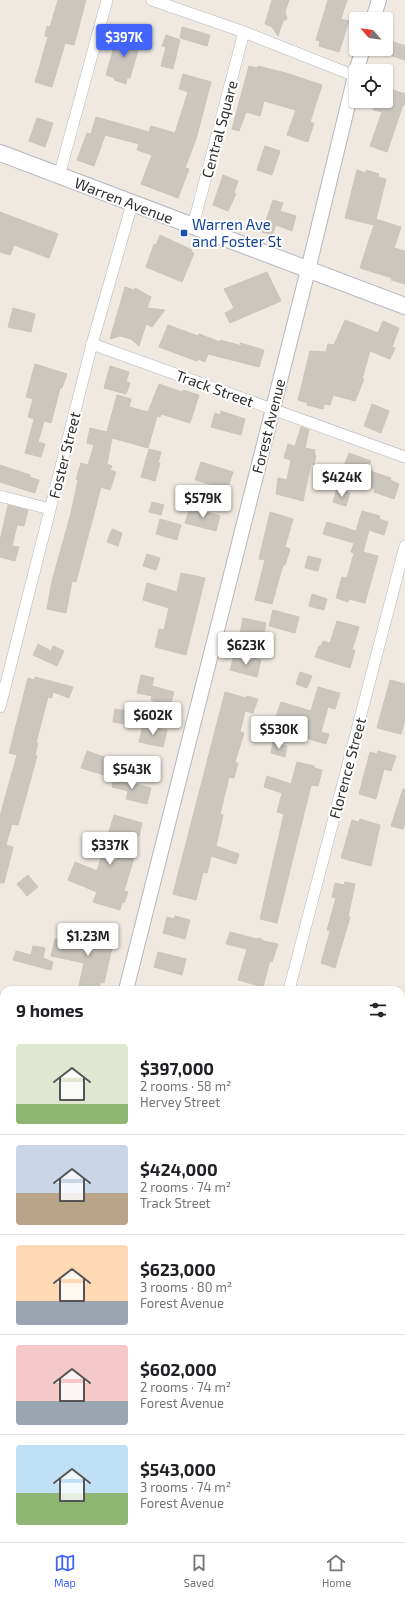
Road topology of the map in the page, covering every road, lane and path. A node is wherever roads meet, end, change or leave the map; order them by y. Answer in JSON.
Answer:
{"nodes":[{"id":1,"x":108,"y":0,"type":"edge"},
{"id":2,"x":152,"y":0,"type":"edge"},
{"id":3,"x":379,"y":0,"type":"edge"},
{"id":4,"x":375,"y":12,"type":"edge"},
{"id":5,"x":244,"y":32,"type":"junction"},
{"id":6,"x":349,"y":70,"type":"edge"},
{"id":7,"x":349,"y":102,"type":"edge"},
{"id":8,"x":0,"y":153,"type":"edge"},
{"id":9,"x":60,"y":176,"type":"junction"},
{"id":10,"x":132,"y":204,"type":"junction"},
{"id":11,"x":193,"y":226,"type":"junction"},
{"id":12,"x":308,"y":270,"type":"junction"},
{"id":13,"x":405,"y":306,"type":"edge"},
{"id":14,"x":92,"y":344,"type":"junction"},
{"id":15,"x":272,"y":408,"type":"junction"},
{"id":16,"x":405,"y":457,"type":"edge"},
{"id":17,"x":0,"y":496,"type":"edge"},
{"id":18,"x":50,"y":509,"type":"junction"},
{"id":19,"x":405,"y":546,"type":"edge"},
{"id":20,"x":4,"y":678,"type":"edge"},
{"id":21,"x":0,"y":708,"type":"edge"},
{"id":22,"x":127,"y":986,"type":"edge"},
{"id":23,"x":290,"y":986,"type":"edge"}],
"edges":[{"from":1,"to":9,"type":"street"},
{"from":2,"to":5,"type":"street"},
{"from":3,"to":4,"type":"street"},
{"from":5,"to":6,"type":"street"},
{"from":5,"to":11,"type":"street","name":"Central Square"},
{"from":7,"to":12,"type":"street","name":"Forest Avenue"},
{"from":8,"to":9,"type":"main road","name":"Warren Avenue"},
{"from":9,"to":10,"type":"main road","name":"Warren Avenue"},
{"from":10,"to":11,"type":"main road","name":"Warren Avenue"},
{"from":10,"to":14,"type":"street","name":"Foster Street"},
{"from":11,"to":12,"type":"main road","name":"Warren Avenue"},
{"from":12,"to":13,"type":"main road","name":"Warren Avenue"},
{"from":12,"to":15,"type":"street","name":"Forest Avenue"},
{"from":14,"to":15,"type":"street","name":"Track Street"},
{"from":14,"to":18,"type":"street","name":"Foster Street"},
{"from":15,"to":16,"type":"street","name":"Track Street"},
{"from":15,"to":22,"type":"street","name":"Forest Avenue"},
{"from":17,"to":18,"type":"street"},
{"from":18,"to":20,"type":"street","name":"Foster Street"},
{"from":19,"to":23,"type":"street","name":"Florence Street"},
{"from":20,"to":21,"type":"street","name":"Foster Street"}]}
